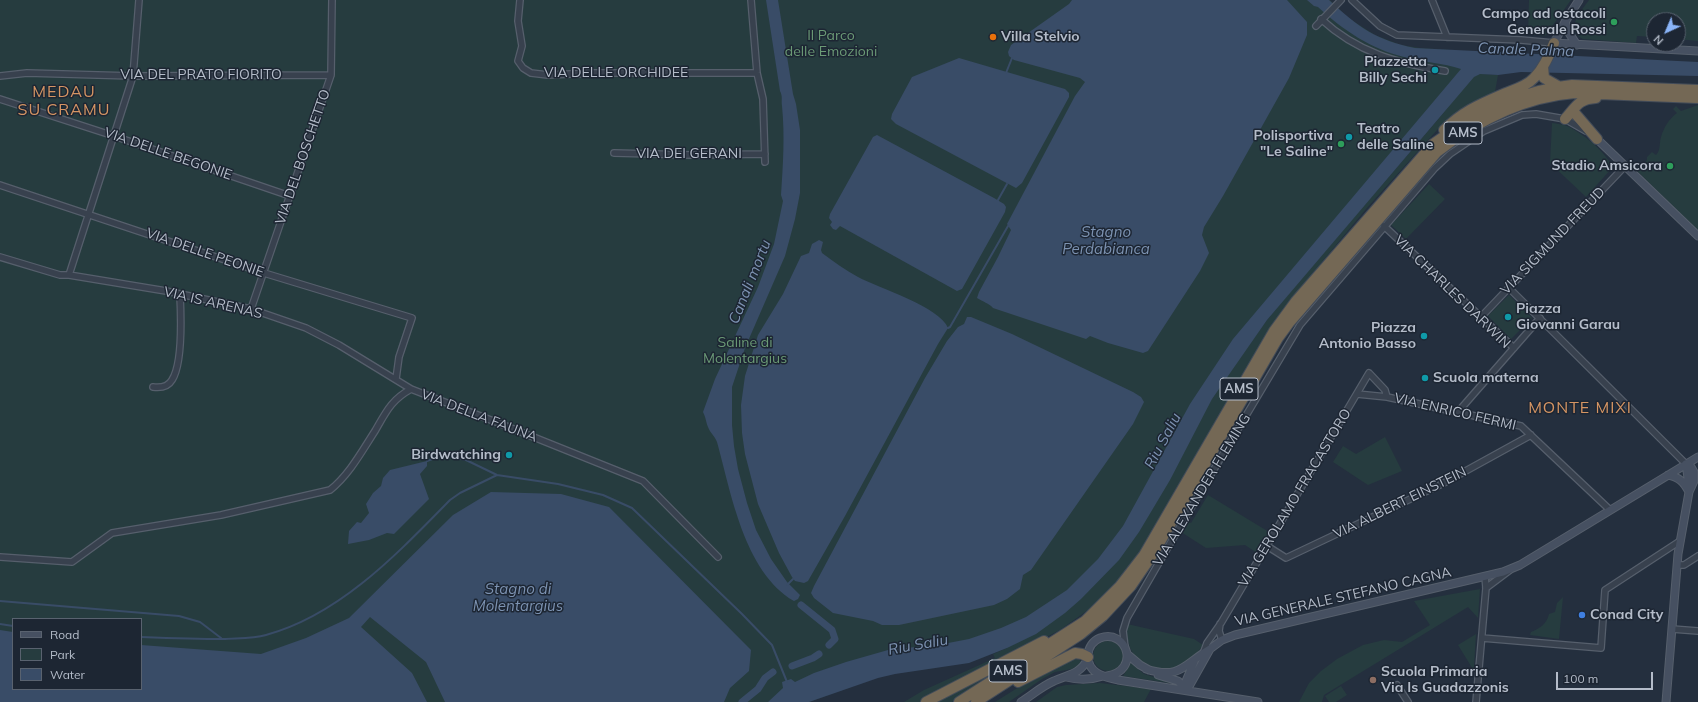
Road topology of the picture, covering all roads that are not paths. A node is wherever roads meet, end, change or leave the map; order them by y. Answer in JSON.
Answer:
{"nodes":[{"id":1,"x":138,"y":0,"type":"edge"},
{"id":2,"x":332,"y":0,"type":"edge"},
{"id":3,"x":520,"y":0,"type":"edge"},
{"id":4,"x":751,"y":0,"type":"edge"},
{"id":5,"x":1352,"y":0,"type":"edge"},
{"id":6,"x":1432,"y":0,"type":"edge"},
{"id":7,"x":1580,"y":0,"type":"edge"},
{"id":8,"x":1339,"y":2,"type":"edge"},
{"id":9,"x":1322,"y":18,"type":"junction"},
{"id":10,"x":1565,"y":22,"type":"junction"},
{"id":11,"x":1316,"y":26,"type":"dead end"},
{"id":12,"x":1447,"y":37,"type":"junction"},
{"id":13,"x":1577,"y":45,"type":"junction"},
{"id":14,"x":1553,"y":46,"type":"junction"},
{"id":15,"x":1698,"y":52,"type":"edge"},
{"id":16,"x":1445,"y":71,"type":"dead end"},
{"id":17,"x":1541,"y":71,"type":"junction"},
{"id":18,"x":757,"y":73,"type":"junction"},
{"id":19,"x":331,"y":75,"type":"junction"},
{"id":20,"x":0,"y":76,"type":"edge"},
{"id":21,"x":133,"y":76,"type":"junction"},
{"id":22,"x":1558,"y":86,"type":"junction"},
{"id":23,"x":1698,"y":90,"type":"edge"},
{"id":24,"x":1609,"y":94,"type":"junction"},
{"id":25,"x":1698,"y":98,"type":"edge"},
{"id":26,"x":0,"y":99,"type":"edge"},
{"id":27,"x":1573,"y":111,"type":"junction"},
{"id":28,"x":1565,"y":119,"type":"junction"},
{"id":29,"x":114,"y":136,"type":"junction"},
{"id":30,"x":1597,"y":139,"type":"junction"},
{"id":31,"x":1433,"y":144,"type":"junction"},
{"id":32,"x":614,"y":154,"type":"dead end"},
{"id":33,"x":765,"y":154,"type":"junction"},
{"id":34,"x":765,"y":162,"type":"dead end"},
{"id":35,"x":1625,"y":166,"type":"junction"},
{"id":36,"x":0,"y":185,"type":"edge"},
{"id":37,"x":290,"y":196,"type":"junction"},
{"id":38,"x":89,"y":214,"type":"junction"},
{"id":39,"x":1384,"y":226,"type":"junction"},
{"id":40,"x":1698,"y":236,"type":"edge"},
{"id":41,"x":0,"y":257,"type":"edge"},
{"id":42,"x":264,"y":273,"type":"junction"},
{"id":43,"x":69,"y":275,"type":"junction"},
{"id":44,"x":1509,"y":288,"type":"junction"},
{"id":45,"x":180,"y":295,"type":"junction"},
{"id":46,"x":251,"y":309,"type":"junction"},
{"id":47,"x":1481,"y":316,"type":"junction"},
{"id":48,"x":1540,"y":318,"type":"junction"},
{"id":49,"x":1514,"y":348,"type":"junction"},
{"id":50,"x":1369,"y":373,"type":"joint"},
{"id":51,"x":396,"y":379,"type":"junction"},
{"id":52,"x":154,"y":387,"type":"dead end"},
{"id":53,"x":411,"y":389,"type":"junction"},
{"id":54,"x":1357,"y":394,"type":"junction"},
{"id":55,"x":1387,"y":397,"type":"junction"},
{"id":56,"x":1457,"y":413,"type":"junction"},
{"id":57,"x":1531,"y":435,"type":"junction"},
{"id":58,"x":1698,"y":457,"type":"edge"},
{"id":59,"x":1686,"y":464,"type":"junction"},
{"id":60,"x":1698,"y":470,"type":"edge"},
{"id":61,"x":1668,"y":475,"type":"junction"},
{"id":62,"x":1694,"y":480,"type":"junction"},
{"id":63,"x":1688,"y":489,"type":"junction"},
{"id":64,"x":1609,"y":509,"type":"junction"},
{"id":65,"x":1680,"y":541,"type":"junction"},
{"id":66,"x":1266,"y":546,"type":"junction"},
{"id":67,"x":1698,"y":556,"type":"edge"},
{"id":68,"x":0,"y":557,"type":"edge"},
{"id":69,"x":718,"y":557,"type":"dead end"},
{"id":70,"x":1677,"y":565,"type":"junction"},
{"id":71,"x":1513,"y":568,"type":"junction"},
{"id":72,"x":1485,"y":577,"type":"junction"},
{"id":73,"x":1486,"y":588,"type":"junction"},
{"id":74,"x":1221,"y":623,"type":"junction"},
{"id":75,"x":1672,"y":629,"type":"junction"},
{"id":76,"x":1698,"y":631,"type":"edge"},
{"id":77,"x":1482,"y":638,"type":"junction"},
{"id":78,"x":1057,"y":640,"type":"junction"},
{"id":79,"x":1222,"y":640,"type":"junction"},
{"id":80,"x":1210,"y":649,"type":"junction"},
{"id":81,"x":1126,"y":651,"type":"junction"},
{"id":82,"x":1202,"y":654,"type":"junction"},
{"id":83,"x":1088,"y":658,"type":"junction"},
{"id":84,"x":1195,"y":661,"type":"junction"},
{"id":85,"x":1146,"y":669,"type":"junction"},
{"id":86,"x":1105,"y":676,"type":"junction"},
{"id":87,"x":1066,"y":677,"type":"junction"},
{"id":88,"x":1094,"y":679,"type":"junction"},
{"id":89,"x":1118,"y":680,"type":"junction"},
{"id":90,"x":1006,"y":682,"type":"junction"},
{"id":91,"x":1397,"y":685,"type":"dead end"},
{"id":92,"x":1187,"y":690,"type":"junction"},
{"id":93,"x":926,"y":702,"type":"edge"},
{"id":94,"x":959,"y":702,"type":"edge"},
{"id":95,"x":976,"y":702,"type":"edge"},
{"id":96,"x":1021,"y":702,"type":"edge"},
{"id":97,"x":1258,"y":702,"type":"edge"},
{"id":98,"x":1408,"y":702,"type":"edge"},
{"id":99,"x":1476,"y":702,"type":"edge"},
{"id":100,"x":1666,"y":702,"type":"edge"}],
"edges":[{"from":1,"to":21,"type":"street"},
{"from":2,"to":19,"type":"street","name":"VIA DEL BOSCHETTO"},
{"from":3,"to":18,"type":"street","name":"VIA DELLE ORCHIDEE"},
{"from":4,"to":18,"type":"street"},
{"from":5,"to":12,"type":"street"},
{"from":6,"to":12,"type":"street"},
{"from":7,"to":10,"type":"street"},
{"from":8,"to":9,"type":"street"},
{"from":9,"to":11,"type":"street"},
{"from":9,"to":16,"type":"street"},
{"from":10,"to":13,"type":"street"},
{"from":10,"to":14,"type":"street"},
{"from":12,"to":14,"type":"street"},
{"from":13,"to":14,"type":"street"},
{"from":13,"to":15,"type":"street"},
{"from":14,"to":17,"type":"highway"},
{"from":17,"to":22,"type":"highway"},
{"from":17,"to":31,"type":"highway"},
{"from":18,"to":33,"type":"street"},
{"from":19,"to":21,"type":"street","name":"VIA DEL PRATO FIORITO"},
{"from":19,"to":37,"type":"street","name":"VIA DEL BOSCHETTO"},
{"from":20,"to":21,"type":"street","name":"VIA DEL PRATO FIORITO"},
{"from":21,"to":29,"type":"street"},
{"from":22,"to":23,"type":"highway"},
{"from":22,"to":31,"type":"highway"},
{"from":24,"to":25,"type":"highway","number":"AMS"},
{"from":24,"to":27,"type":"highway"},
{"from":24,"to":90,"type":"highway","number":"AMS"},
{"from":26,"to":29,"type":"street","name":"VIA DELLE BEGONIE"},
{"from":27,"to":28,"type":"highway"},
{"from":27,"to":30,"type":"highway"},
{"from":28,"to":30,"type":"street"},
{"from":28,"to":39,"type":"street","name":"VIA ALEXANDER FLEMING"},
{"from":29,"to":37,"type":"street","name":"VIA DELLE BEGONIE"},
{"from":29,"to":38,"type":"street"},
{"from":30,"to":35,"type":"street"},
{"from":31,"to":78,"type":"highway","number":"AMS"},
{"from":32,"to":33,"type":"street","name":"VIA DEI GERANI"},
{"from":33,"to":34,"type":"street"},
{"from":35,"to":40,"type":"street"},
{"from":35,"to":44,"type":"street","name":"VIA SIGMUND FREUD"},
{"from":36,"to":38,"type":"street","name":"VIA DELLE PEONIE"},
{"from":37,"to":42,"type":"street","name":"VIA DEL BOSCHETTO"},
{"from":38,"to":42,"type":"street","name":"VIA DELLE PEONIE"},
{"from":38,"to":43,"type":"street"},
{"from":39,"to":47,"type":"street","name":"VIA CHARLES DARWIN"},
{"from":39,"to":81,"type":"street","name":"VIA ALEXANDER FLEMING"},
{"from":41,"to":43,"type":"street","name":"VIA IS ARENAS"},
{"from":42,"to":46,"type":"street","name":"VIA DEL BOSCHETTO"},
{"from":42,"to":51,"type":"street","name":"VIA DELLE PEONIE"},
{"from":43,"to":45,"type":"street","name":"VIA IS ARENAS"},
{"from":44,"to":47,"type":"street","name":"VIA SIGMUND FREUD"},
{"from":44,"to":48,"type":"street"},
{"from":45,"to":46,"type":"street","name":"VIA IS ARENAS"},
{"from":45,"to":52,"type":"street"},
{"from":46,"to":51,"type":"street","name":"VIA IS ARENAS"},
{"from":47,"to":49,"type":"street","name":"VIA CHARLES DARWIN"},
{"from":48,"to":49,"type":"street"},
{"from":48,"to":59,"type":"street"},
{"from":49,"to":56,"type":"street","name":"VIA CHARLES DARWIN"},
{"from":50,"to":54,"type":"street","name":"VIA GEROLAMO FRACASTORO"},
{"from":50,"to":55,"type":"street","name":"VIA ENRICO FERMI"},
{"from":51,"to":53,"type":"street","name":"VIA IS ARENAS"},
{"from":53,"to":68,"type":"street","name":"VIA DELLA FAUNA"},
{"from":53,"to":69,"type":"street","name":"VIA DELLA FAUNA"},
{"from":54,"to":55,"type":"street","name":"VIA ENRICO FERMI"},
{"from":54,"to":66,"type":"street","name":"VIA GEROLAMO FRACASTORO"},
{"from":55,"to":56,"type":"street","name":"VIA ENRICO FERMI"},
{"from":56,"to":57,"type":"street","name":"VIA ENRICO FERMI"},
{"from":57,"to":64,"type":"street","name":"VIA ENRICO FERMI"},
{"from":57,"to":66,"type":"street","name":"VIA ALBERT EINSTEIN"},
{"from":58,"to":59,"type":"street","name":"VIA GENERALE STEFANO CAGNA"},
{"from":59,"to":61,"type":"street","name":"VIA GENERALE STEFANO CAGNA"},
{"from":59,"to":62,"type":"street"},
{"from":59,"to":63,"type":"street"},
{"from":60,"to":62,"type":"street"},
{"from":61,"to":63,"type":"street"},
{"from":61,"to":64,"type":"street","name":"VIA GENERALE STEFANO CAGNA"},
{"from":62,"to":63,"type":"street"},
{"from":63,"to":65,"type":"street"},
{"from":64,"to":71,"type":"street","name":"VIA GENERALE STEFANO CAGNA"},
{"from":65,"to":70,"type":"street"},
{"from":65,"to":77,"type":"street"},
{"from":66,"to":74,"type":"street","name":"VIA GEROLAMO FRACASTORO"},
{"from":67,"to":70,"type":"street"},
{"from":70,"to":75,"type":"street"},
{"from":71,"to":72,"type":"street","name":"VIA GENERALE STEFANO CAGNA"},
{"from":71,"to":73,"type":"street","name":"VIA GENERALE STEFANO CAGNA"},
{"from":72,"to":73,"type":"street"},
{"from":72,"to":79,"type":"street","name":"VIA GENERALE STEFANO CAGNA"},
{"from":73,"to":77,"type":"street"},
{"from":74,"to":79,"type":"street"},
{"from":74,"to":82,"type":"street","name":"VIA GEROLAMO FRACASTORO"},
{"from":75,"to":76,"type":"street"},
{"from":75,"to":100,"type":"street"},
{"from":77,"to":99,"type":"street"},
{"from":78,"to":93,"type":"highway"},
{"from":78,"to":94,"type":"highway","number":"AMS"},
{"from":79,"to":80,"type":"street","name":"VIA GENERALE STEFANO CAGNA"},
{"from":80,"to":82,"type":"street"},
{"from":80,"to":92,"type":"street","name":"VIA GENERALE STEFANO CAGNA"},
{"from":81,"to":83,"type":"street"},
{"from":81,"to":85,"type":"street"},
{"from":81,"to":86,"type":"street"},
{"from":82,"to":84,"type":"street"},
{"from":83,"to":86,"type":"street"},
{"from":83,"to":87,"type":"street"},
{"from":83,"to":90,"type":"highway"},
{"from":84,"to":85,"type":"street"},
{"from":84,"to":92,"type":"street"},
{"from":85,"to":92,"type":"street"},
{"from":86,"to":88,"type":"street"},
{"from":86,"to":89,"type":"street"},
{"from":87,"to":88,"type":"street"},
{"from":87,"to":96,"type":"street"},
{"from":88,"to":89,"type":"street"},
{"from":89,"to":92,"type":"street"},
{"from":90,"to":95,"type":"highway","number":"AMS"},
{"from":91,"to":98,"type":"street"},
{"from":92,"to":97,"type":"street"}]}
